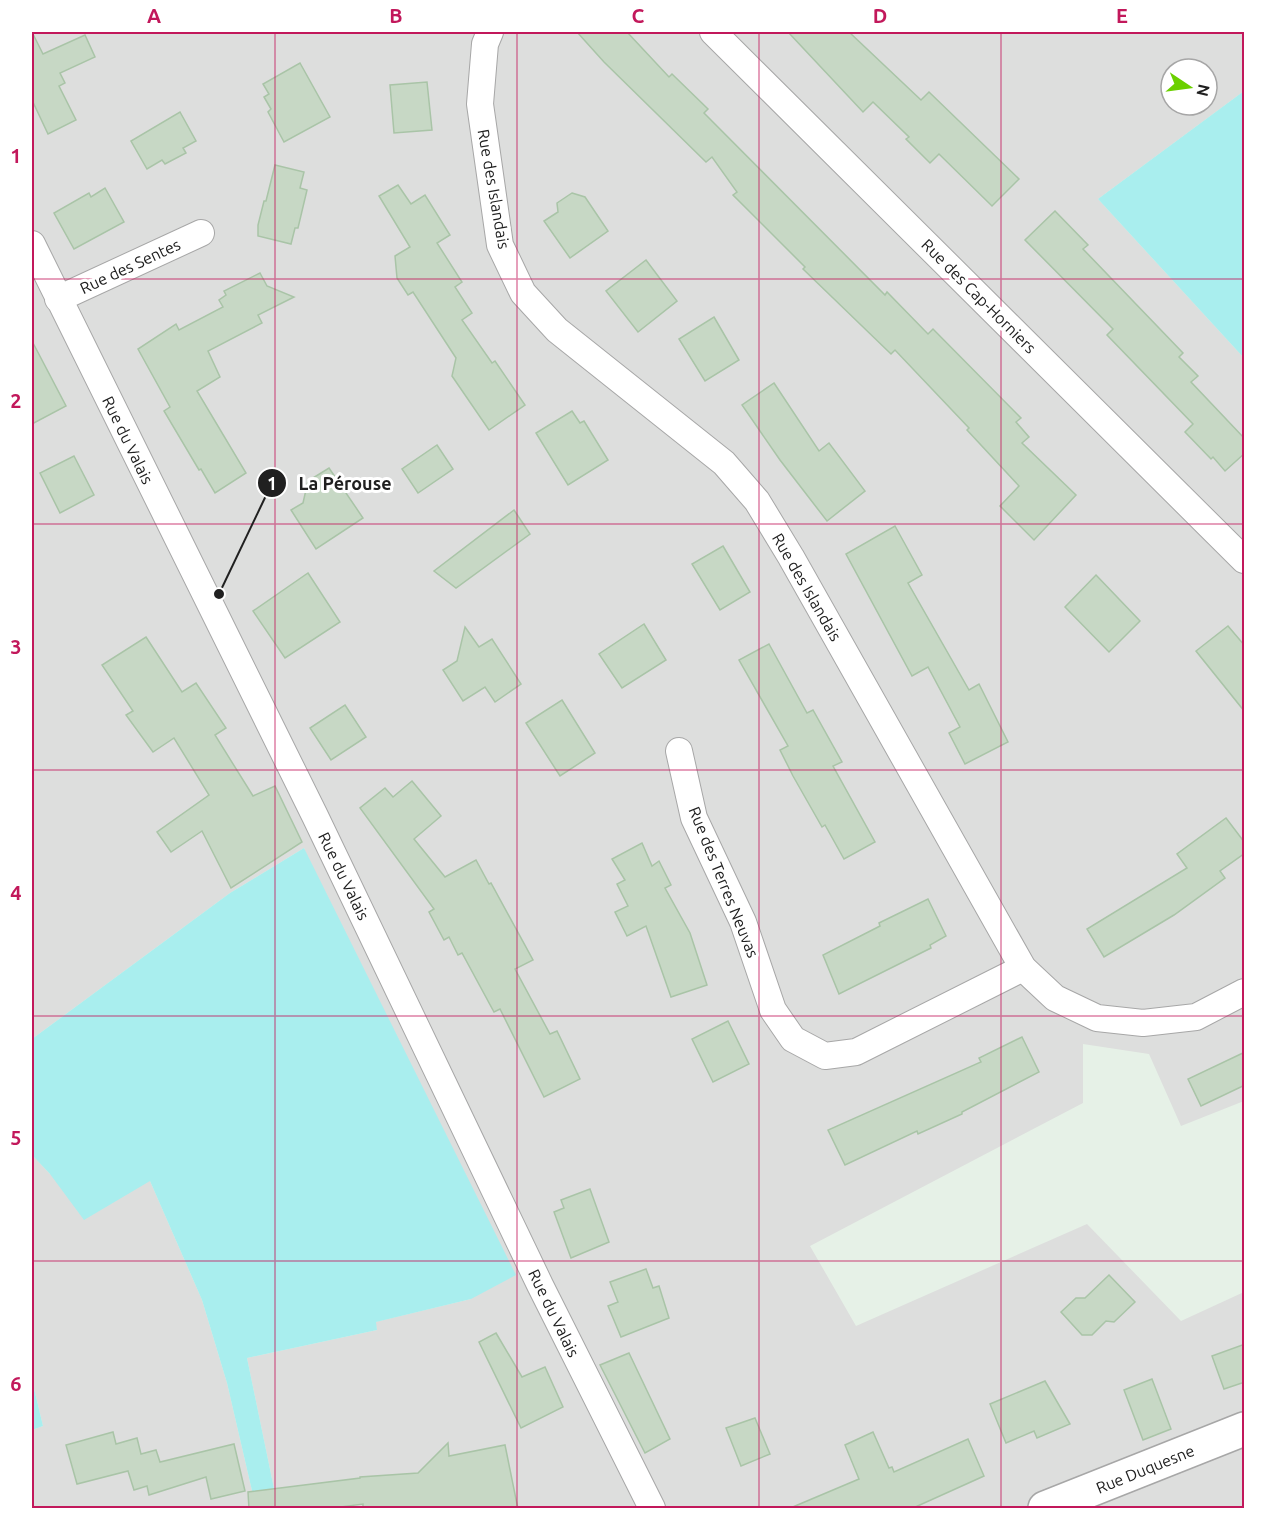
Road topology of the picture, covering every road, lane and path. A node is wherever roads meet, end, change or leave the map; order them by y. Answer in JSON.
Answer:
{"nodes":[{"id":1,"x":490,"y":32,"type":"edge"},
{"id":2,"x":712,"y":32,"type":"edge"},
{"id":3,"x":201,"y":233,"type":"dead end"},
{"id":4,"x":32,"y":244,"type":"edge"},
{"id":5,"x":58,"y":299,"type":"junction"},
{"id":6,"x":1245,"y":560,"type":"edge"},
{"id":7,"x":679,"y":752,"type":"dead end"},
{"id":8,"x":1023,"y":968,"type":"junction"},
{"id":9,"x":1245,"y":992,"type":"edge"},
{"id":10,"x":1245,"y":1429,"type":"edge"},
{"id":11,"x":652,"y":1509,"type":"edge"},
{"id":12,"x":1044,"y":1509,"type":"edge"}],
"edges":[{"from":1,"to":8,"type":"street","name":"Rue des Islandais"},
{"from":2,"to":6,"type":"street","name":"Rue des Cap-Horniers"},
{"from":3,"to":5,"type":"street","name":"Rue des Sentes"},
{"from":4,"to":5,"type":"street","name":"Rue du Valais"},
{"from":5,"to":11,"type":"street","name":"Rue du Valais"},
{"from":7,"to":8,"type":"street","name":"Rue des Terres Neuvas"},
{"from":8,"to":9,"type":"street","name":"Rue des Islandais"},
{"from":10,"to":12,"type":"street","name":"Rue Duquesne"}]}
